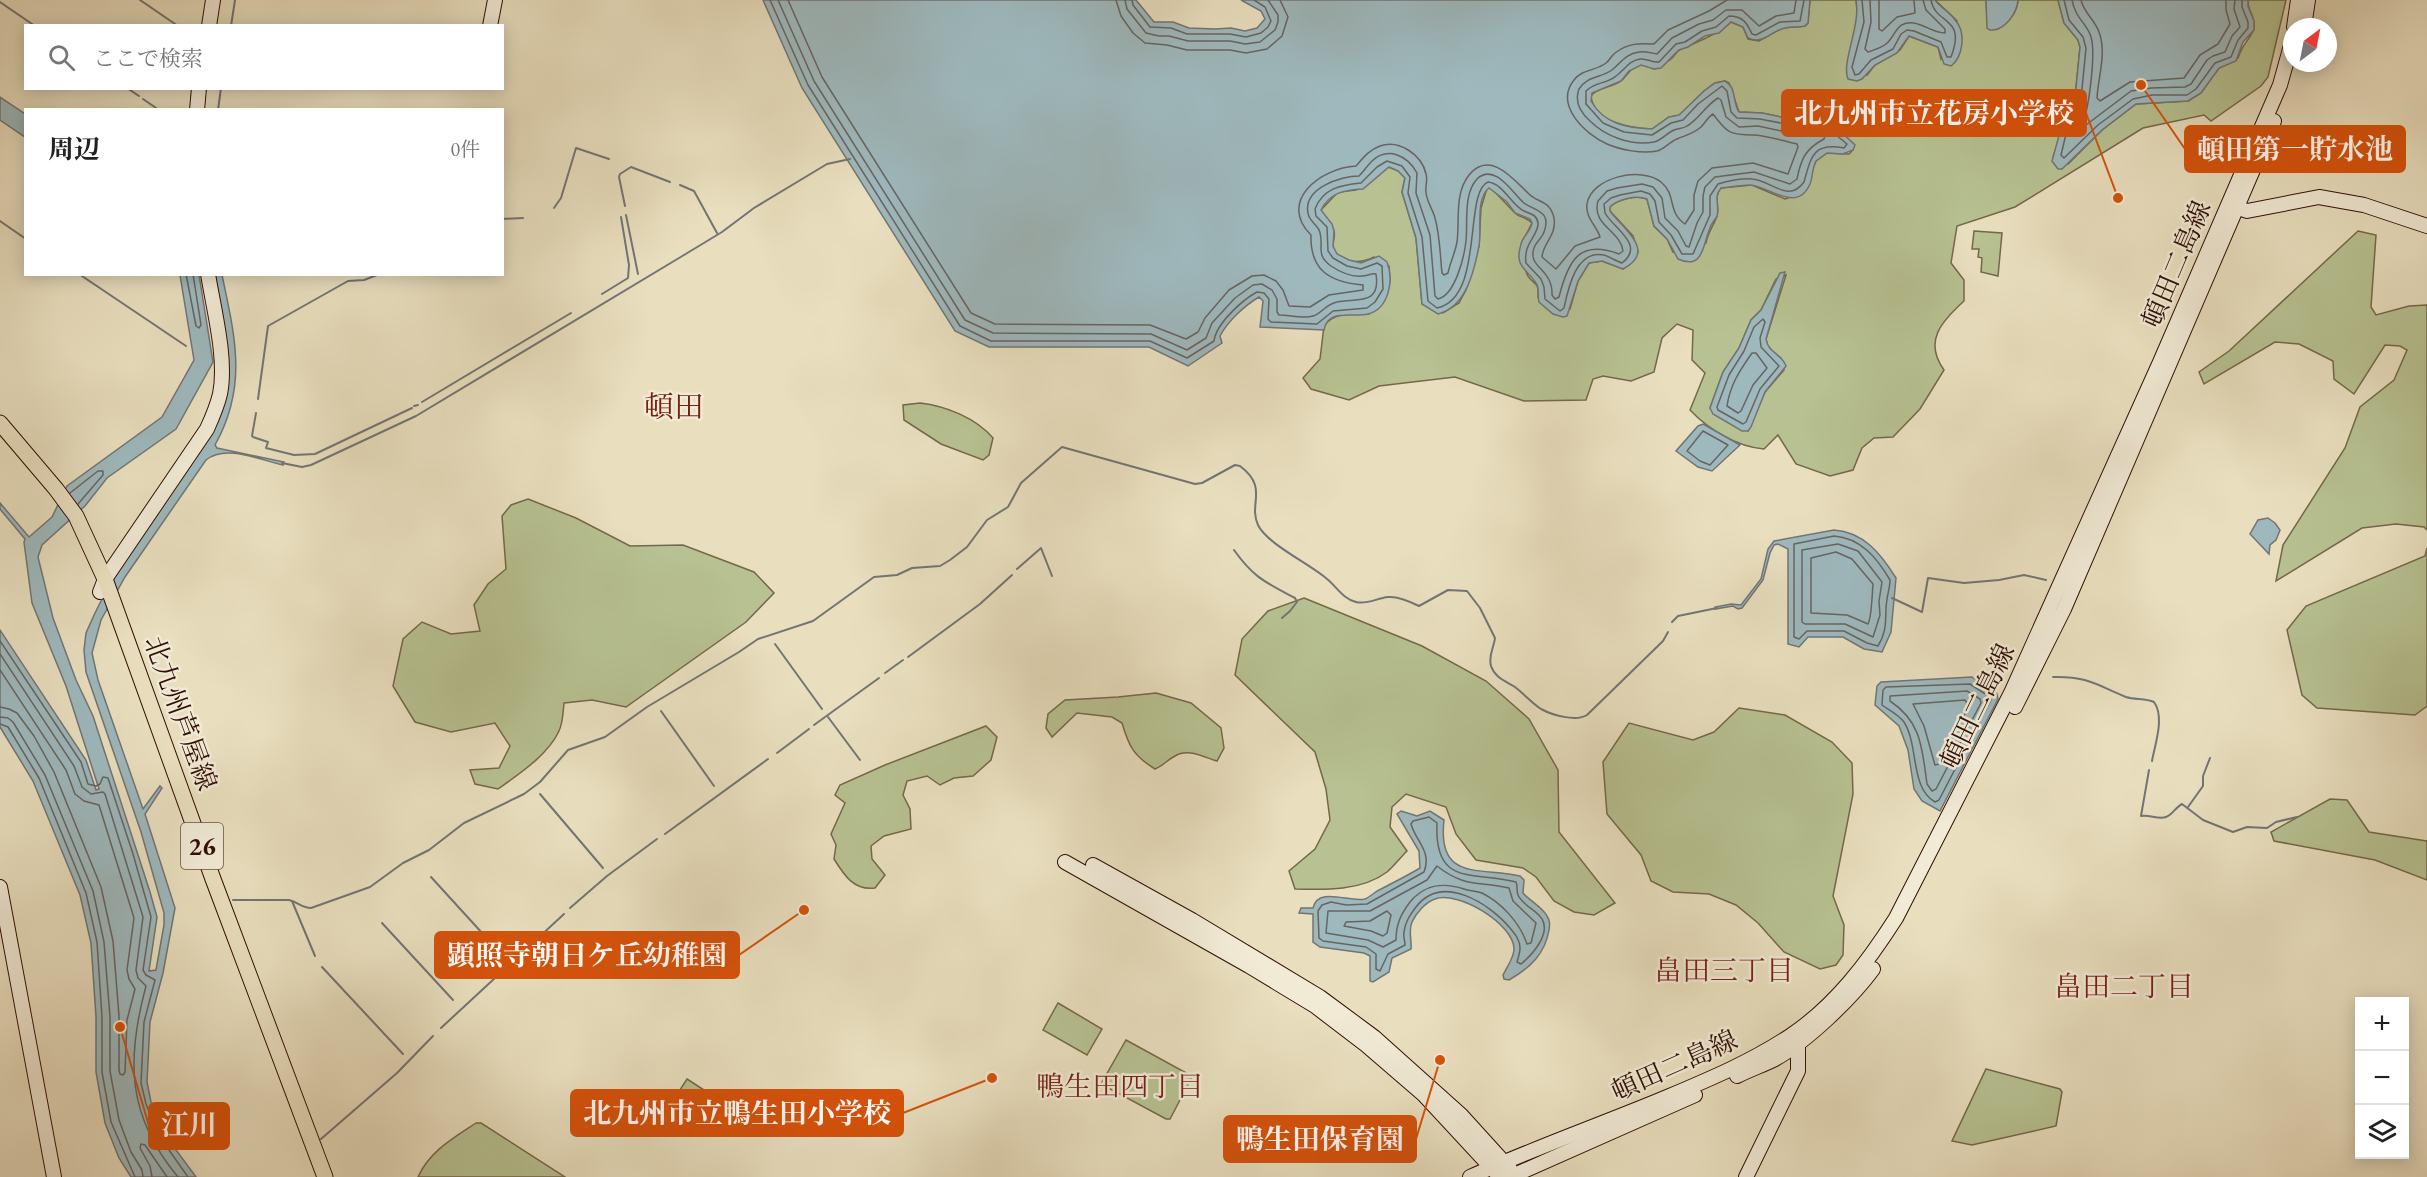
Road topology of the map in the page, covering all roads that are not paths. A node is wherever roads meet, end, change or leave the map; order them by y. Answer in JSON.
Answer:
{"nodes":[{"id":1,"x":213,"y":0,"type":"edge"},
{"id":2,"x":495,"y":0,"type":"edge"},
{"id":3,"x":2298,"y":0,"type":"edge"},
{"id":4,"x":2308,"y":0,"type":"edge"},
{"id":5,"x":2295,"y":18,"type":"edge"},
{"id":6,"x":2305,"y":18,"type":"edge"},
{"id":7,"x":209,"y":24,"type":"edge"},
{"id":8,"x":490,"y":24,"type":"edge"},
{"id":9,"x":2284,"y":72,"type":"edge"},
{"id":10,"x":2293,"y":72,"type":"edge"},
{"id":11,"x":200,"y":90,"type":"edge"},
{"id":12,"x":197,"y":108,"type":"edge"},
{"id":13,"x":2233,"y":206,"type":"junction"},
{"id":14,"x":2427,"y":226,"type":"edge"},
{"id":15,"x":208,"y":276,"type":"edge"},
{"id":16,"x":0,"y":423,"type":"edge"},
{"id":17,"x":0,"y":436,"type":"edge"},
{"id":18,"x":55,"y":494,"type":"junction"},
{"id":19,"x":102,"y":585,"type":"junction"},
{"id":20,"x":1065,"y":862,"type":"dead end"},
{"id":21,"x":1092,"y":865,"type":"dead end"},
{"id":22,"x":0,"y":887,"type":"edge"},
{"id":23,"x":1798,"y":1044,"type":"junction"},
{"id":24,"x":1506,"y":1163,"type":"junction"},
{"id":25,"x":1495,"y":1172,"type":"edge"},
{"id":26,"x":1515,"y":1176,"type":"edge"},
{"id":27,"x":54,"y":1177,"type":"edge"},
{"id":28,"x":315,"y":1177,"type":"edge"},
{"id":29,"x":325,"y":1177,"type":"edge"},
{"id":30,"x":1470,"y":1177,"type":"edge"},
{"id":31,"x":1746,"y":1177,"type":"edge"}],
"edges":[{"from":1,"to":7,"type":"main road"},
{"from":2,"to":8,"type":"main road"},
{"from":3,"to":5,"type":"main road"},
{"from":4,"to":6,"type":"main road"},
{"from":9,"to":13,"type":"main road","name":"頓田二島線"},
{"from":10,"to":13,"type":"main road","name":"頓田二島線"},
{"from":11,"to":12,"type":"main road"},
{"from":13,"to":14,"type":"main road"},
{"from":13,"to":23,"type":"main road","name":"頓田二島線"},
{"from":13,"to":24,"type":"main road","name":"頓田二島線"},
{"from":15,"to":19,"type":"main road"},
{"from":16,"to":18,"type":"main road","name":"北九州芦屋線","number":"26"},
{"from":17,"to":18,"type":"main road","name":"北九州芦屋線","number":"26"},
{"from":18,"to":19,"type":"main road","name":"北九州芦屋線","number":"26"},
{"from":19,"to":28,"type":"main road","name":"北九州芦屋線","number":"26"},
{"from":19,"to":29,"type":"main road","name":"北九州芦屋線","number":"26"},
{"from":20,"to":25,"type":"main road"},
{"from":21,"to":24,"type":"main road"},
{"from":22,"to":27,"type":"main road"},
{"from":23,"to":26,"type":"main road","name":"頓田二島線"},
{"from":23,"to":31,"type":"main road"},
{"from":24,"to":25,"type":"main road","name":"頓田二島線"},
{"from":24,"to":26,"type":"main road"},
{"from":25,"to":30,"type":"main road","name":"頓田二島線"}]}
